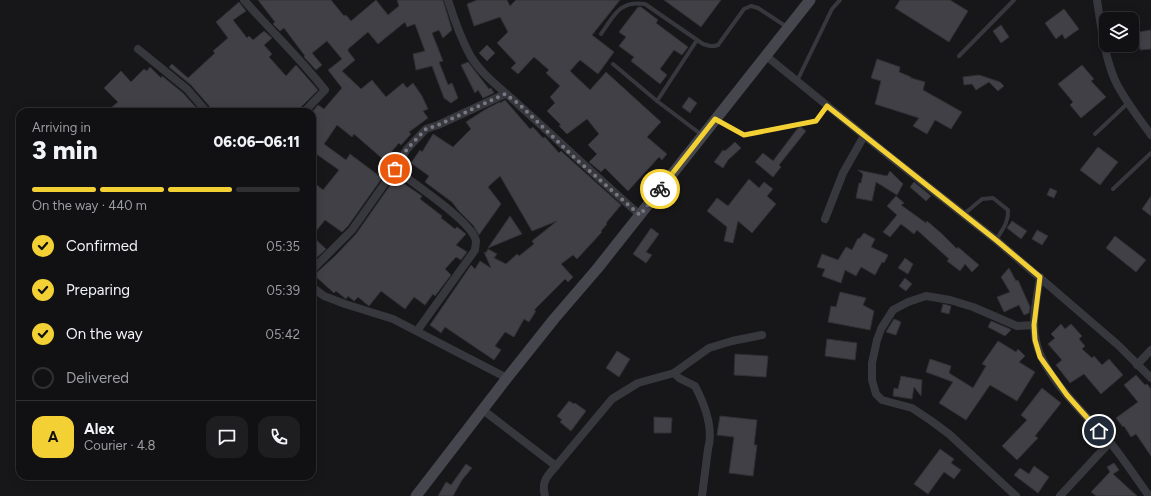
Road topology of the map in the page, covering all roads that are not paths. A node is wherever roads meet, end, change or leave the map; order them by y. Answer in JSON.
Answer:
{"nodes":[{"id":1,"x":244,"y":0,"type":"edge"},
{"id":2,"x":448,"y":0,"type":"edge"},
{"id":3,"x":810,"y":0,"type":"edge"},
{"id":4,"x":840,"y":0,"type":"edge"},
{"id":5,"x":1014,"y":0,"type":"edge"},
{"id":6,"x":1097,"y":0,"type":"edge"},
{"id":7,"x":788,"y":27,"type":"junction"},
{"id":8,"x":601,"y":34,"type":"dead end"},
{"id":9,"x":697,"y":40,"type":"junction"},
{"id":10,"x":138,"y":49,"type":"dead end"},
{"id":11,"x":765,"y":56,"type":"junction"},
{"id":12,"x":959,"y":56,"type":"dead end"},
{"id":13,"x":613,"y":64,"type":"dead end"},
{"id":14,"x":797,"y":81,"type":"junction"},
{"id":15,"x":505,"y":94,"type":"junction"},
{"id":16,"x":657,"y":101,"type":"junction"},
{"id":17,"x":1129,"y":103,"type":"junction"},
{"id":18,"x":827,"y":106,"type":"junction"},
{"id":19,"x":204,"y":108,"type":"edge"},
{"id":20,"x":308,"y":108,"type":"edge"},
{"id":21,"x":715,"y":119,"type":"junction"},
{"id":22,"x":1095,"y":134,"type":"dead end"},
{"id":23,"x":702,"y":135,"type":"junction"},
{"id":24,"x":1151,"y":135,"type":"edge"},
{"id":25,"x":864,"y":136,"type":"junction"},
{"id":26,"x":1151,"y":153,"type":"edge"},
{"id":27,"x":395,"y":169,"type":"junction"},
{"id":28,"x":1113,"y":189,"type":"dead end"},
{"id":29,"x":963,"y":214,"type":"junction"},
{"id":30,"x":640,"y":215,"type":"junction"},
{"id":31,"x":825,"y":219,"type":"dead end"},
{"id":32,"x":996,"y":240,"type":"junction"},
{"id":33,"x":316,"y":266,"type":"edge"},
{"id":34,"x":1040,"y":277,"type":"junction"},
{"id":35,"x":316,"y":290,"type":"edge"},
{"id":36,"x":1034,"y":325,"type":"junction"},
{"id":37,"x":417,"y":331,"type":"junction"},
{"id":38,"x":762,"y":335,"type":"dead end"},
{"id":39,"x":1151,"y":350,"type":"edge"},
{"id":40,"x":1137,"y":365,"type":"junction"},
{"id":41,"x":674,"y":373,"type":"junction"},
{"id":42,"x":507,"y":378,"type":"junction"},
{"id":43,"x":1151,"y":378,"type":"edge"},
{"id":44,"x":483,"y":410,"type":"junction"},
{"id":45,"x":1110,"y":442,"type":"junction"},
{"id":46,"x":556,"y":466,"type":"junction"},
{"id":47,"x":416,"y":496,"type":"edge"},
{"id":48,"x":546,"y":496,"type":"edge"},
{"id":49,"x":702,"y":496,"type":"edge"},
{"id":50,"x":1016,"y":496,"type":"edge"},
{"id":51,"x":1060,"y":496,"type":"edge"},
{"id":52,"x":1149,"y":496,"type":"edge"}],
"edges":[{"from":1,"to":20,"type":"street"},
{"from":2,"to":15,"type":"street"},
{"from":3,"to":7,"type":"street"},
{"from":4,"to":14,"type":"lane"},
{"from":5,"to":12,"type":"lane"},
{"from":6,"to":17,"type":"street"},
{"from":7,"to":9,"type":"lane"},
{"from":7,"to":11,"type":"street"},
{"from":8,"to":9,"type":"lane"},
{"from":9,"to":16,"type":"lane"},
{"from":10,"to":19,"type":"street"},
{"from":11,"to":14,"type":"street"},
{"from":11,"to":21,"type":"street"},
{"from":13,"to":16,"type":"lane"},
{"from":14,"to":18,"type":"street"},
{"from":15,"to":27,"type":"street"},
{"from":15,"to":30,"type":"street"},
{"from":16,"to":23,"type":"lane"},
{"from":17,"to":22,"type":"lane"},
{"from":17,"to":24,"type":"street"},
{"from":18,"to":21,"type":"lane"},
{"from":18,"to":25,"type":"street"},
{"from":21,"to":23,"type":"street"},
{"from":23,"to":30,"type":"street"},
{"from":25,"to":29,"type":"street"},
{"from":25,"to":31,"type":"street"},
{"from":26,"to":28,"type":"lane"},
{"from":27,"to":33,"type":"street"},
{"from":27,"to":37,"type":"street"},
{"from":29,"to":32,"type":"street"},
{"from":29,"to":32,"type":"lane"},
{"from":30,"to":42,"type":"street"},
{"from":32,"to":34,"type":"street"},
{"from":34,"to":36,"type":"street"},
{"from":34,"to":40,"type":"street"},
{"from":35,"to":37,"type":"street"},
{"from":36,"to":45,"type":"street"},
{"from":36,"to":50,"type":"street"},
{"from":37,"to":42,"type":"street"},
{"from":38,"to":41,"type":"street"},
{"from":39,"to":40,"type":"street"},
{"from":40,"to":43,"type":"street"},
{"from":41,"to":46,"type":"street"},
{"from":41,"to":49,"type":"street"},
{"from":42,"to":44,"type":"street"},
{"from":44,"to":46,"type":"street"},
{"from":44,"to":47,"type":"street"},
{"from":45,"to":51,"type":"street"},
{"from":45,"to":52,"type":"street"},
{"from":46,"to":48,"type":"street"}]}
